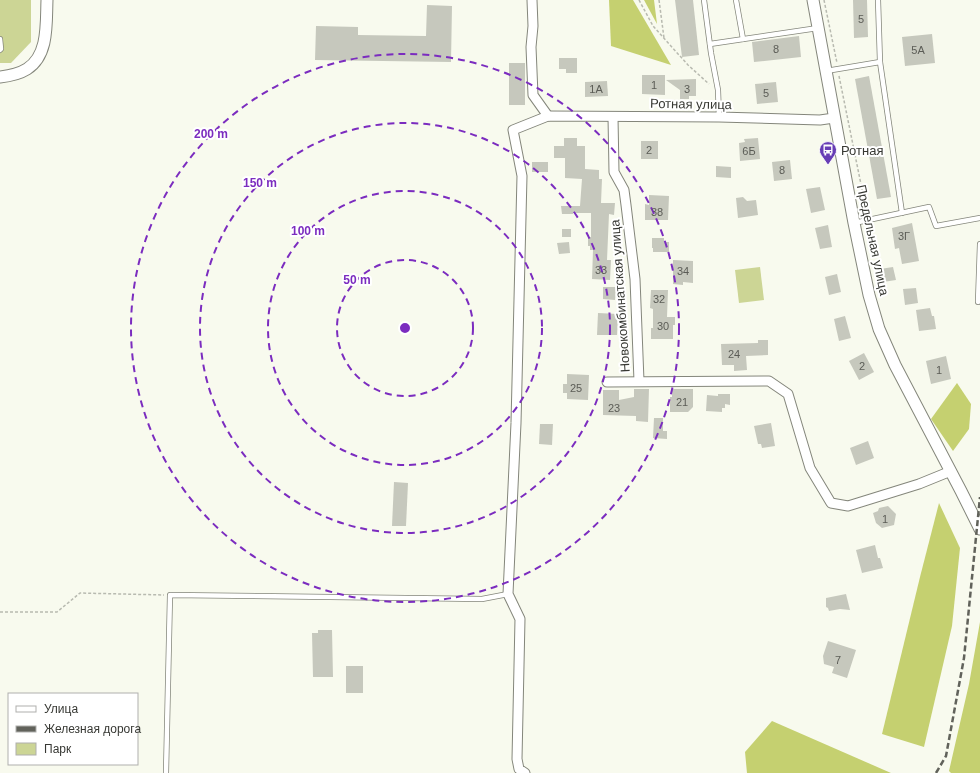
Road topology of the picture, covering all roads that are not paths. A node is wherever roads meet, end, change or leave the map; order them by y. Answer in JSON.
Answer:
{"nodes":[{"id":1,"x":47,"y":0,"type":"edge"},
{"id":2,"x":532,"y":0,"type":"edge"},
{"id":3,"x":704,"y":0,"type":"edge"},
{"id":4,"x":736,"y":0,"type":"edge"},
{"id":5,"x":813,"y":0,"type":"edge"},
{"id":6,"x":878,"y":0,"type":"edge"},
{"id":7,"x":818,"y":28,"type":"junction"},
{"id":8,"x":0,"y":38,"type":"edge"},
{"id":9,"x":743,"y":39,"type":"junction"},
{"id":10,"x":710,"y":44,"type":"junction"},
{"id":11,"x":0,"y":50,"type":"edge"},
{"id":12,"x":880,"y":62,"type":"junction"},
{"id":13,"x":826,"y":71,"type":"junction"},
{"id":14,"x":0,"y":77,"type":"edge"},
{"id":15,"x":548,"y":116,"type":"junction"},
{"id":16,"x":613,"y":117,"type":"junction"},
{"id":17,"x":719,"y":117,"type":"junction"},
{"id":18,"x":834,"y":118,"type":"junction"},
{"id":19,"x":902,"y":213,"type":"junction"},
{"id":20,"x":980,"y":218,"type":"edge"},
{"id":21,"x":854,"y":223,"type":"junction"},
{"id":22,"x":980,"y":244,"type":"edge"},
{"id":23,"x":978,"y":302,"type":"dead end"},
{"id":24,"x":639,"y":381,"type":"junction"},
{"id":25,"x":607,"y":382,"type":"dead end"},
{"id":26,"x":951,"y":471,"type":"junction"},
{"id":27,"x":980,"y":529,"type":"edge"},
{"id":28,"x":508,"y":594,"type":"junction"},
{"id":29,"x":166,"y":773,"type":"edge"},
{"id":30,"x":526,"y":773,"type":"edge"}],
"edges":[{"from":1,"to":14,"type":"street"},
{"from":2,"to":15,"type":"street"},
{"from":3,"to":10,"type":"lane"},
{"from":4,"to":9,"type":"lane"},
{"from":5,"to":7,"type":"street","name":"Предельная улица"},
{"from":6,"to":12,"type":"lane"},
{"from":7,"to":9,"type":"lane"},
{"from":7,"to":13,"type":"street","name":"Предельная улица"},
{"from":8,"to":11,"type":"lane"},
{"from":9,"to":10,"type":"lane"},
{"from":10,"to":17,"type":"lane"},
{"from":12,"to":13,"type":"lane"},
{"from":12,"to":19,"type":"lane"},
{"from":13,"to":18,"type":"street","name":"Предельная улица"},
{"from":15,"to":16,"type":"street","name":"Ротная улица"},
{"from":15,"to":28,"type":"street"},
{"from":16,"to":17,"type":"street","name":"Ротная улица"},
{"from":16,"to":24,"type":"street","name":"Новокомбинатская улица"},
{"from":17,"to":18,"type":"street","name":"Ротная улица"},
{"from":18,"to":21,"type":"street","name":"Предельная улица"},
{"from":19,"to":20,"type":"lane"},
{"from":19,"to":21,"type":"lane"},
{"from":21,"to":26,"type":"street","name":"Предельная улица"},
{"from":22,"to":23,"type":"lane"},
{"from":24,"to":25,"type":"street"},
{"from":24,"to":26,"type":"street"},
{"from":26,"to":27,"type":"street","name":"Предельная улица"},
{"from":28,"to":29,"type":"lane"},
{"from":28,"to":30,"type":"street"}]}
